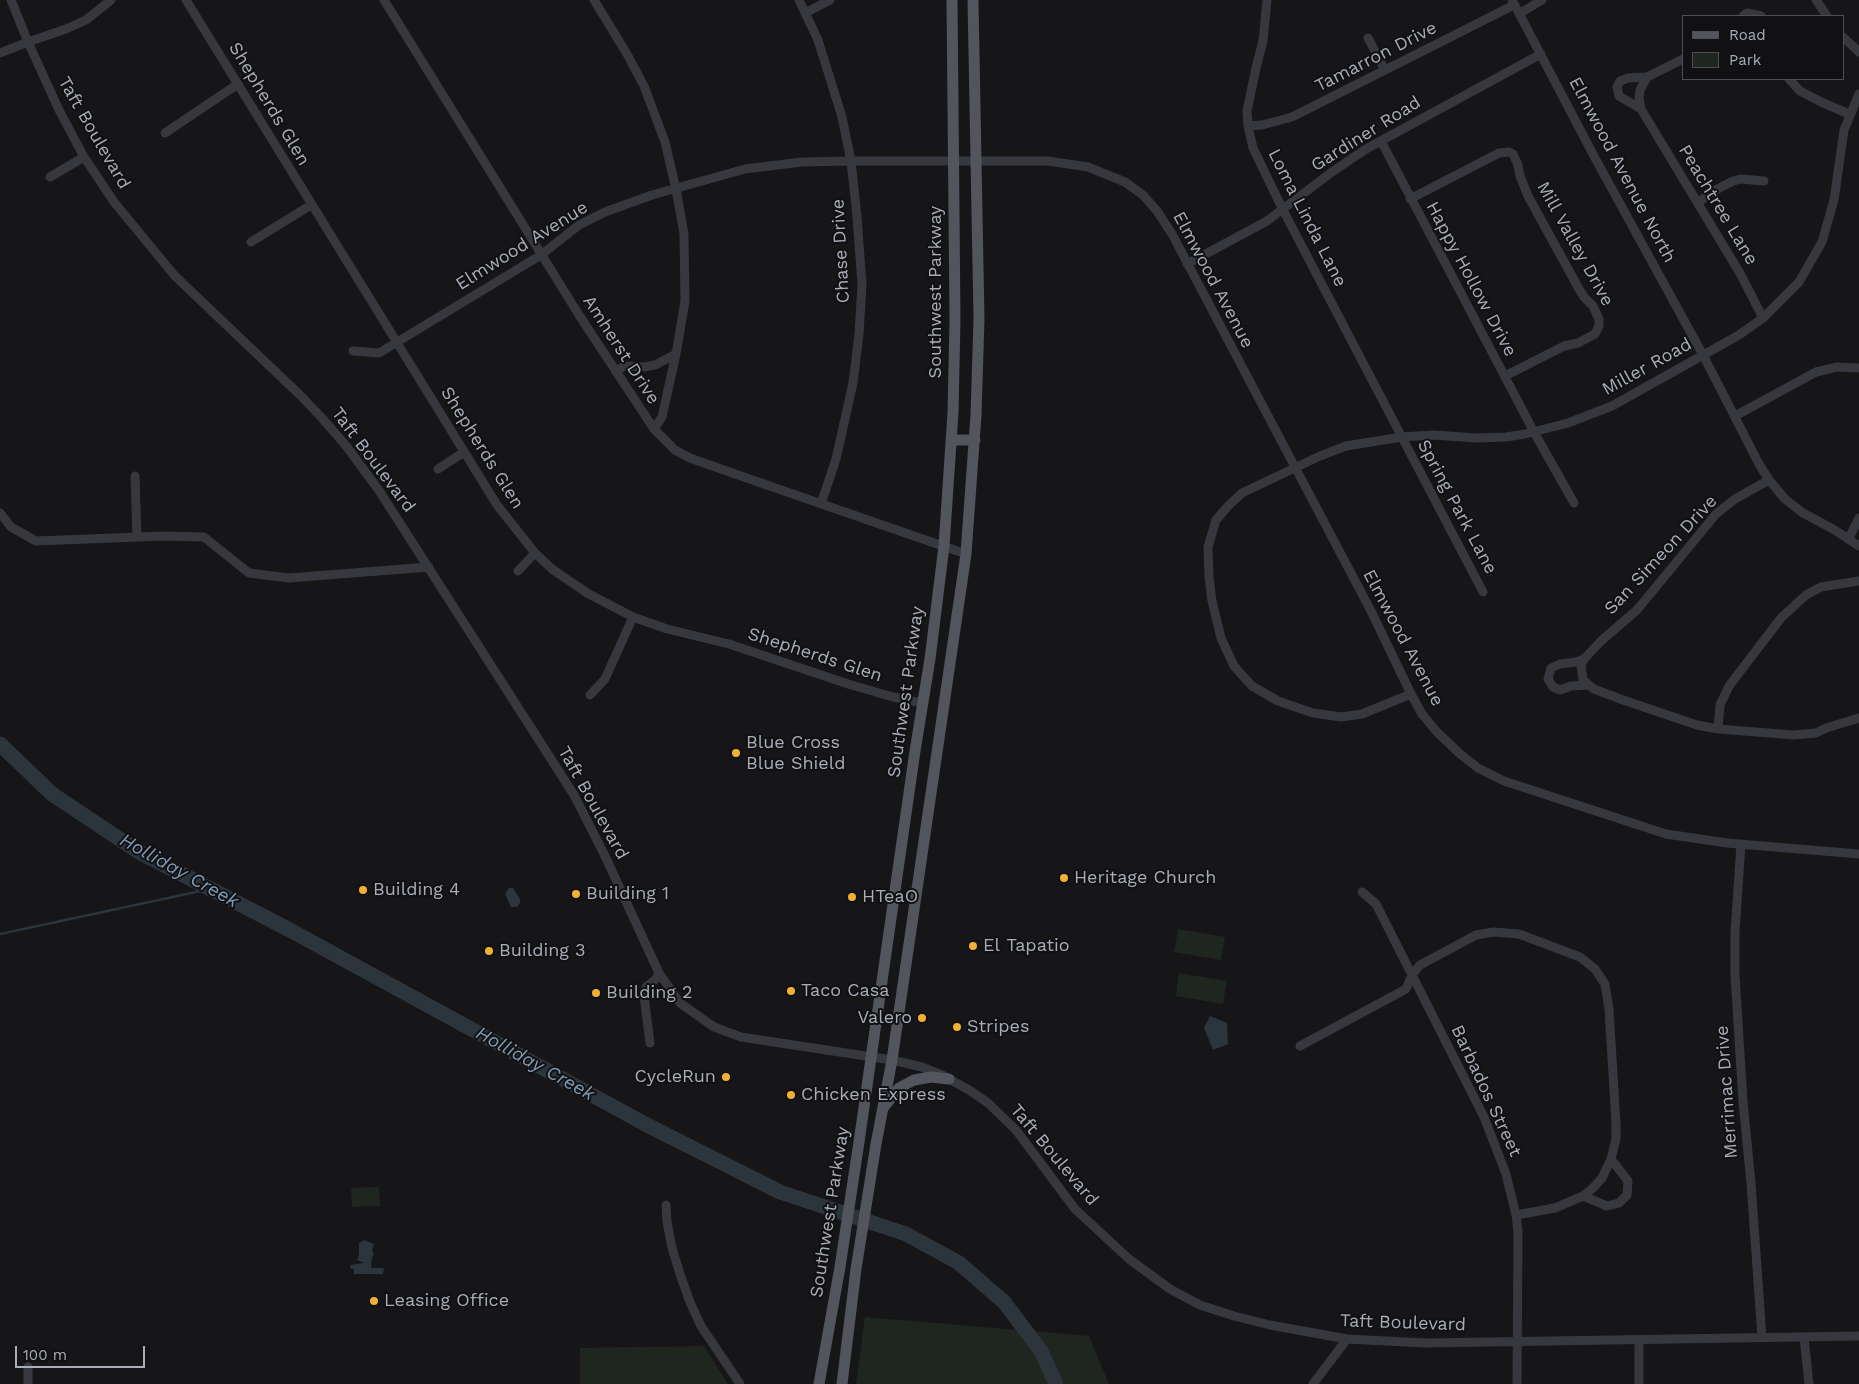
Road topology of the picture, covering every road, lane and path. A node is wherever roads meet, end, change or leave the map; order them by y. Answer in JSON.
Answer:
{"nodes":[{"id":1,"x":11,"y":0,"type":"edge"},
{"id":2,"x":110,"y":0,"type":"edge"},
{"id":3,"x":186,"y":0,"type":"edge"},
{"id":4,"x":384,"y":0,"type":"edge"},
{"id":5,"x":594,"y":0,"type":"edge"},
{"id":6,"x":799,"y":0,"type":"edge"},
{"id":7,"x":830,"y":0,"type":"edge"},
{"id":8,"x":952,"y":0,"type":"edge"},
{"id":9,"x":973,"y":0,"type":"edge"},
{"id":10,"x":1267,"y":0,"type":"edge"},
{"id":11,"x":1542,"y":0,"type":"edge"},
{"id":12,"x":1816,"y":0,"type":"edge"},
{"id":13,"x":1513,"y":2,"type":"edge"},
{"id":14,"x":805,"y":13,"type":"junction"},
{"id":15,"x":1519,"y":14,"type":"junction"},
{"id":16,"x":1745,"y":15,"type":"edge"},
{"id":17,"x":1758,"y":15,"type":"edge"},
{"id":18,"x":1826,"y":15,"type":"edge"},
{"id":19,"x":1368,"y":38,"type":"dead end"},
{"id":20,"x":1844,"y":38,"type":"edge"},
{"id":21,"x":28,"y":42,"type":"junction"},
{"id":22,"x":1859,"y":52,"type":"edge"},
{"id":23,"x":0,"y":53,"type":"edge"},
{"id":24,"x":1542,"y":54,"type":"junction"},
{"id":25,"x":1682,"y":60,"type":"edge"},
{"id":26,"x":1384,"y":70,"type":"junction"},
{"id":27,"x":1647,"y":77,"type":"junction"},
{"id":28,"x":1789,"y":80,"type":"edge"},
{"id":29,"x":238,"y":84,"type":"junction"},
{"id":30,"x":1859,"y":94,"type":"edge"},
{"id":31,"x":1641,"y":109,"type":"junction"},
{"id":32,"x":1849,"y":114,"type":"junction"},
{"id":33,"x":1248,"y":126,"type":"junction"},
{"id":34,"x":165,"y":133,"type":"dead end"},
{"id":35,"x":1381,"y":141,"type":"junction"},
{"id":36,"x":84,"y":157,"type":"junction"},
{"id":37,"x":851,"y":161,"type":"junction"},
{"id":38,"x":953,"y":161,"type":"junction"},
{"id":39,"x":976,"y":161,"type":"junction"},
{"id":40,"x":50,"y":177,"type":"dead end"},
{"id":41,"x":1764,"y":182,"type":"dead end"},
{"id":42,"x":676,"y":188,"type":"junction"},
{"id":43,"x":1410,"y":199,"type":"junction"},
{"id":44,"x":1698,"y":203,"type":"junction"},
{"id":45,"x":311,"y":205,"type":"junction"},
{"id":46,"x":1283,"y":210,"type":"junction"},
{"id":47,"x":251,"y":242,"type":"dead end"},
{"id":48,"x":541,"y":256,"type":"junction"},
{"id":49,"x":1187,"y":264,"type":"junction"},
{"id":50,"x":1763,"y":318,"type":"junction"},
{"id":51,"x":397,"y":343,"type":"junction"},
{"id":52,"x":353,"y":351,"type":"dead end"},
{"id":53,"x":676,"y":354,"type":"junction"},
{"id":54,"x":1703,"y":355,"type":"junction"},
{"id":55,"x":1859,"y":368,"type":"edge"},
{"id":56,"x":616,"y":372,"type":"junction"},
{"id":57,"x":1505,"y":376,"type":"junction"},
{"id":58,"x":1735,"y":416,"type":"junction"},
{"id":59,"x":654,"y":429,"type":"junction"},
{"id":60,"x":1534,"y":432,"type":"junction"},
{"id":61,"x":1402,"y":437,"type":"junction"},
{"id":62,"x":951,"y":440,"type":"junction"},
{"id":63,"x":975,"y":440,"type":"junction"},
{"id":64,"x":464,"y":452,"type":"junction"},
{"id":65,"x":1295,"y":467,"type":"junction"},
{"id":66,"x":438,"y":469,"type":"dead end"},
{"id":67,"x":135,"y":476,"type":"dead end"},
{"id":68,"x":1769,"y":480,"type":"junction"},
{"id":69,"x":1574,"y":503,"type":"dead end"},
{"id":70,"x":821,"y":504,"type":"junction"},
{"id":71,"x":0,"y":513,"type":"edge"},
{"id":72,"x":1859,"y":518,"type":"edge"},
{"id":73,"x":138,"y":537,"type":"junction"},
{"id":74,"x":1849,"y":538,"type":"junction"},
{"id":75,"x":944,"y":546,"type":"junction"},
{"id":76,"x":1859,"y":546,"type":"edge"},
{"id":77,"x":535,"y":553,"type":"junction"},
{"id":78,"x":966,"y":554,"type":"junction"},
{"id":79,"x":430,"y":567,"type":"junction"},
{"id":80,"x":518,"y":571,"type":"dead end"},
{"id":81,"x":1859,"y":581,"type":"edge"},
{"id":82,"x":1483,"y":592,"type":"dead end"},
{"id":83,"x":633,"y":617,"type":"junction"},
{"id":84,"x":1584,"y":659,"type":"junction"},
{"id":85,"x":1588,"y":686,"type":"junction"},
{"id":86,"x":1411,"y":694,"type":"junction"},
{"id":87,"x":590,"y":695,"type":"dead end"},
{"id":88,"x":922,"y":703,"type":"junction"},
{"id":89,"x":1859,"y":718,"type":"edge"},
{"id":90,"x":1718,"y":729,"type":"junction"},
{"id":91,"x":1741,"y":844,"type":"junction"},
{"id":92,"x":1859,"y":854,"type":"edge"},
{"id":93,"x":1362,"y":892,"type":"dead end"},
{"id":94,"x":893,"y":897,"type":"junction"},
{"id":95,"x":916,"y":897,"type":"junction"},
{"id":96,"x":659,"y":973,"type":"junction"},
{"id":97,"x":1412,"y":975,"type":"junction"},
{"id":98,"x":650,"y":1043,"type":"dead end"},
{"id":99,"x":1300,"y":1046,"type":"dead end"},
{"id":100,"x":870,"y":1057,"type":"junction"},
{"id":101,"x":892,"y":1060,"type":"junction"},
{"id":102,"x":949,"y":1079,"type":"junction"},
{"id":103,"x":882,"y":1110,"type":"junction"},
{"id":104,"x":1611,"y":1159,"type":"junction"},
{"id":105,"x":1583,"y":1196,"type":"junction"},
{"id":106,"x":666,"y":1205,"type":"dead end"},
{"id":107,"x":1516,"y":1215,"type":"junction"},
{"id":108,"x":1859,"y":1336,"type":"edge"},
{"id":109,"x":1804,"y":1337,"type":"junction"},
{"id":110,"x":1762,"y":1338,"type":"junction"},
{"id":111,"x":1347,"y":1339,"type":"junction"},
{"id":112,"x":1639,"y":1340,"type":"junction"},
{"id":113,"x":1518,"y":1341,"type":"junction"},
{"id":114,"x":28,"y":1367,"type":"dead end"},
{"id":115,"x":28,"y":1384,"type":"edge"},
{"id":116,"x":740,"y":1384,"type":"edge"},
{"id":117,"x":819,"y":1384,"type":"edge"},
{"id":118,"x":842,"y":1384,"type":"edge"},
{"id":119,"x":1313,"y":1384,"type":"edge"},
{"id":120,"x":1518,"y":1384,"type":"edge"},
{"id":121,"x":1639,"y":1384,"type":"edge"},
{"id":122,"x":1809,"y":1384,"type":"edge"}],
"edges":[{"from":1,"to":21,"type":"street","name":"Taft Boulevard"},
{"from":2,"to":21,"type":"street"},
{"from":3,"to":29,"type":"street","name":"Shepherds Glen"},
{"from":4,"to":48,"type":"street","name":"Amherst Drive"},
{"from":5,"to":42,"type":"street"},
{"from":6,"to":14,"type":"street","name":"Chase Drive"},
{"from":7,"to":14,"type":"street"},
{"from":8,"to":38,"type":"main road","name":"Southwest Parkway"},
{"from":9,"to":39,"type":"main road","name":"Southwest Parkway"},
{"from":10,"to":33,"type":"street","name":"Loma Linda Lane"},
{"from":11,"to":15,"type":"street"},
{"from":12,"to":18,"type":"street"},
{"from":13,"to":15,"type":"street","name":"Elmwood Avenue North"},
{"from":13,"to":26,"type":"street","name":"Tamarron Drive"},
{"from":14,"to":37,"type":"street","name":"Chase Drive"},
{"from":15,"to":24,"type":"street","name":"Elmwood Avenue North"},
{"from":16,"to":17,"type":"street"},
{"from":19,"to":26,"type":"street"},
{"from":20,"to":22,"type":"street"},
{"from":21,"to":23,"type":"street"},
{"from":21,"to":36,"type":"street","name":"Taft Boulevard"},
{"from":24,"to":35,"type":"street","name":"Gardiner Road"},
{"from":24,"to":54,"type":"street","name":"Elmwood Avenue North"},
{"from":25,"to":27,"type":"street","name":"Peachtree Lane"},
{"from":26,"to":33,"type":"street","name":"Tamarron Drive"},
{"from":27,"to":31,"type":"street"},
{"from":27,"to":31,"type":"street","name":"Peachtree Lane"},
{"from":28,"to":32,"type":"street"},
{"from":29,"to":34,"type":"street"},
{"from":29,"to":45,"type":"street","name":"Shepherds Glen"},
{"from":30,"to":32,"type":"street","name":"Miller Road"},
{"from":31,"to":44,"type":"street","name":"Peachtree Lane"},
{"from":32,"to":50,"type":"street","name":"Miller Road"},
{"from":33,"to":46,"type":"street","name":"Loma Linda Lane"},
{"from":35,"to":43,"type":"street","name":"Happy Hollow Drive"},
{"from":35,"to":46,"type":"street","name":"Gardiner Road"},
{"from":36,"to":40,"type":"street"},
{"from":36,"to":79,"type":"street","name":"Taft Boulevard"},
{"from":37,"to":38,"type":"street","name":"Elmwood Avenue"},
{"from":37,"to":42,"type":"street","name":"Elmwood Avenue"},
{"from":37,"to":70,"type":"street","name":"Chase Drive"},
{"from":38,"to":39,"type":"street","name":"Elmwood Avenue"},
{"from":38,"to":62,"type":"main road","name":"Southwest Parkway"},
{"from":39,"to":49,"type":"street","name":"Elmwood Avenue"},
{"from":39,"to":63,"type":"main road","name":"Southwest Parkway"},
{"from":41,"to":44,"type":"street"},
{"from":42,"to":48,"type":"street","name":"Elmwood Avenue"},
{"from":42,"to":53,"type":"street"},
{"from":43,"to":57,"type":"street","name":"Happy Hollow Drive"},
{"from":43,"to":57,"type":"street","name":"Mill Valley Drive"},
{"from":44,"to":50,"type":"street","name":"Peachtree Lane"},
{"from":45,"to":47,"type":"street"},
{"from":45,"to":51,"type":"street","name":"Shepherds Glen"},
{"from":46,"to":49,"type":"street","name":"Gardiner Road"},
{"from":46,"to":61,"type":"street","name":"Loma Linda Lane"},
{"from":48,"to":51,"type":"street","name":"Elmwood Avenue"},
{"from":48,"to":56,"type":"street","name":"Amherst Drive"},
{"from":49,"to":65,"type":"street","name":"Elmwood Avenue"},
{"from":50,"to":54,"type":"street","name":"Miller Road"},
{"from":51,"to":52,"type":"street","name":"Elmwood Avenue"},
{"from":51,"to":64,"type":"street","name":"Shepherds Glen"},
{"from":53,"to":56,"type":"street"},
{"from":53,"to":59,"type":"street"},
{"from":54,"to":58,"type":"street","name":"Elmwood Avenue North"},
{"from":54,"to":60,"type":"street","name":"Miller Road"},
{"from":55,"to":58,"type":"street"},
{"from":56,"to":59,"type":"street","name":"Amherst Drive"},
{"from":57,"to":60,"type":"street","name":"Happy Hollow Drive"},
{"from":58,"to":68,"type":"street","name":"Elmwood Avenue North"},
{"from":59,"to":70,"type":"street","name":"Amherst Drive"},
{"from":60,"to":61,"type":"street","name":"Miller Road"},
{"from":60,"to":69,"type":"street","name":"Happy Hollow Drive"},
{"from":61,"to":65,"type":"street","name":"Miller Road"},
{"from":61,"to":82,"type":"street","name":"Spring Park Lane"},
{"from":62,"to":63,"type":"main road"},
{"from":62,"to":75,"type":"main road","name":"Southwest Parkway"},
{"from":63,"to":78,"type":"main road","name":"Southwest Parkway"},
{"from":64,"to":66,"type":"street"},
{"from":64,"to":77,"type":"street","name":"Shepherds Glen"},
{"from":65,"to":86,"type":"street","name":"Elmwood Avenue"},
{"from":65,"to":86,"type":"street","name":"Miller Road"},
{"from":67,"to":73,"type":"street"},
{"from":68,"to":74,"type":"street","name":"Elmwood Avenue North"},
{"from":68,"to":84,"type":"street","name":"San Simeon Drive"},
{"from":70,"to":75,"type":"street","name":"Amherst Drive"},
{"from":71,"to":73,"type":"street"},
{"from":72,"to":74,"type":"street"},
{"from":73,"to":79,"type":"street"},
{"from":74,"to":76,"type":"street","name":"Elmwood Avenue North"},
{"from":75,"to":78,"type":"street","name":"Amherst Drive"},
{"from":75,"to":88,"type":"main road","name":"Southwest Parkway"},
{"from":77,"to":80,"type":"street"},
{"from":77,"to":83,"type":"street","name":"Shepherds Glen"},
{"from":78,"to":95,"type":"main road","name":"Southwest Parkway"},
{"from":79,"to":96,"type":"street","name":"Taft Boulevard"},
{"from":81,"to":90,"type":"street"},
{"from":83,"to":87,"type":"street"},
{"from":83,"to":88,"type":"street","name":"Shepherds Glen"},
{"from":84,"to":85,"type":"street"},
{"from":84,"to":85,"type":"street"},
{"from":85,"to":90,"type":"street"},
{"from":86,"to":91,"type":"street","name":"Elmwood Avenue"},
{"from":88,"to":94,"type":"main road","name":"Southwest Parkway"},
{"from":89,"to":90,"type":"street"},
{"from":91,"to":92,"type":"street","name":"Elmwood Avenue"},
{"from":91,"to":110,"type":"street","name":"Merrimac Drive"},
{"from":93,"to":97,"type":"street","name":"Barbados Street"},
{"from":94,"to":95,"type":"main road"},
{"from":94,"to":100,"type":"main road","name":"Southwest Parkway"},
{"from":95,"to":101,"type":"main road","name":"Southwest Parkway"},
{"from":96,"to":98,"type":"street"},
{"from":96,"to":100,"type":"street","name":"Taft Boulevard"},
{"from":97,"to":99,"type":"street"},
{"from":97,"to":104,"type":"street"},
{"from":97,"to":107,"type":"street","name":"Barbados Street"},
{"from":100,"to":101,"type":"street","name":"Taft Boulevard"},
{"from":100,"to":117,"type":"main road","name":"Southwest Parkway"},
{"from":101,"to":102,"type":"street","name":"Taft Boulevard"},
{"from":101,"to":103,"type":"main road","name":"Southwest Parkway"},
{"from":102,"to":103,"type":"main road"},
{"from":102,"to":111,"type":"street","name":"Taft Boulevard"},
{"from":103,"to":118,"type":"main road","name":"Southwest Parkway"},
{"from":104,"to":105,"type":"street"},
{"from":104,"to":105,"type":"street"},
{"from":105,"to":107,"type":"street"},
{"from":106,"to":116,"type":"street"},
{"from":107,"to":113,"type":"street","name":"Barbados Street"},
{"from":108,"to":109,"type":"street","name":"Taft Boulevard"},
{"from":109,"to":110,"type":"street","name":"Taft Boulevard"},
{"from":109,"to":122,"type":"street"},
{"from":110,"to":112,"type":"street","name":"Taft Boulevard"},
{"from":111,"to":113,"type":"street","name":"Taft Boulevard"},
{"from":111,"to":119,"type":"street"},
{"from":112,"to":113,"type":"street","name":"Taft Boulevard"},
{"from":112,"to":121,"type":"street"},
{"from":113,"to":120,"type":"street","name":"Barbados Street"},
{"from":114,"to":115,"type":"street"}]}
